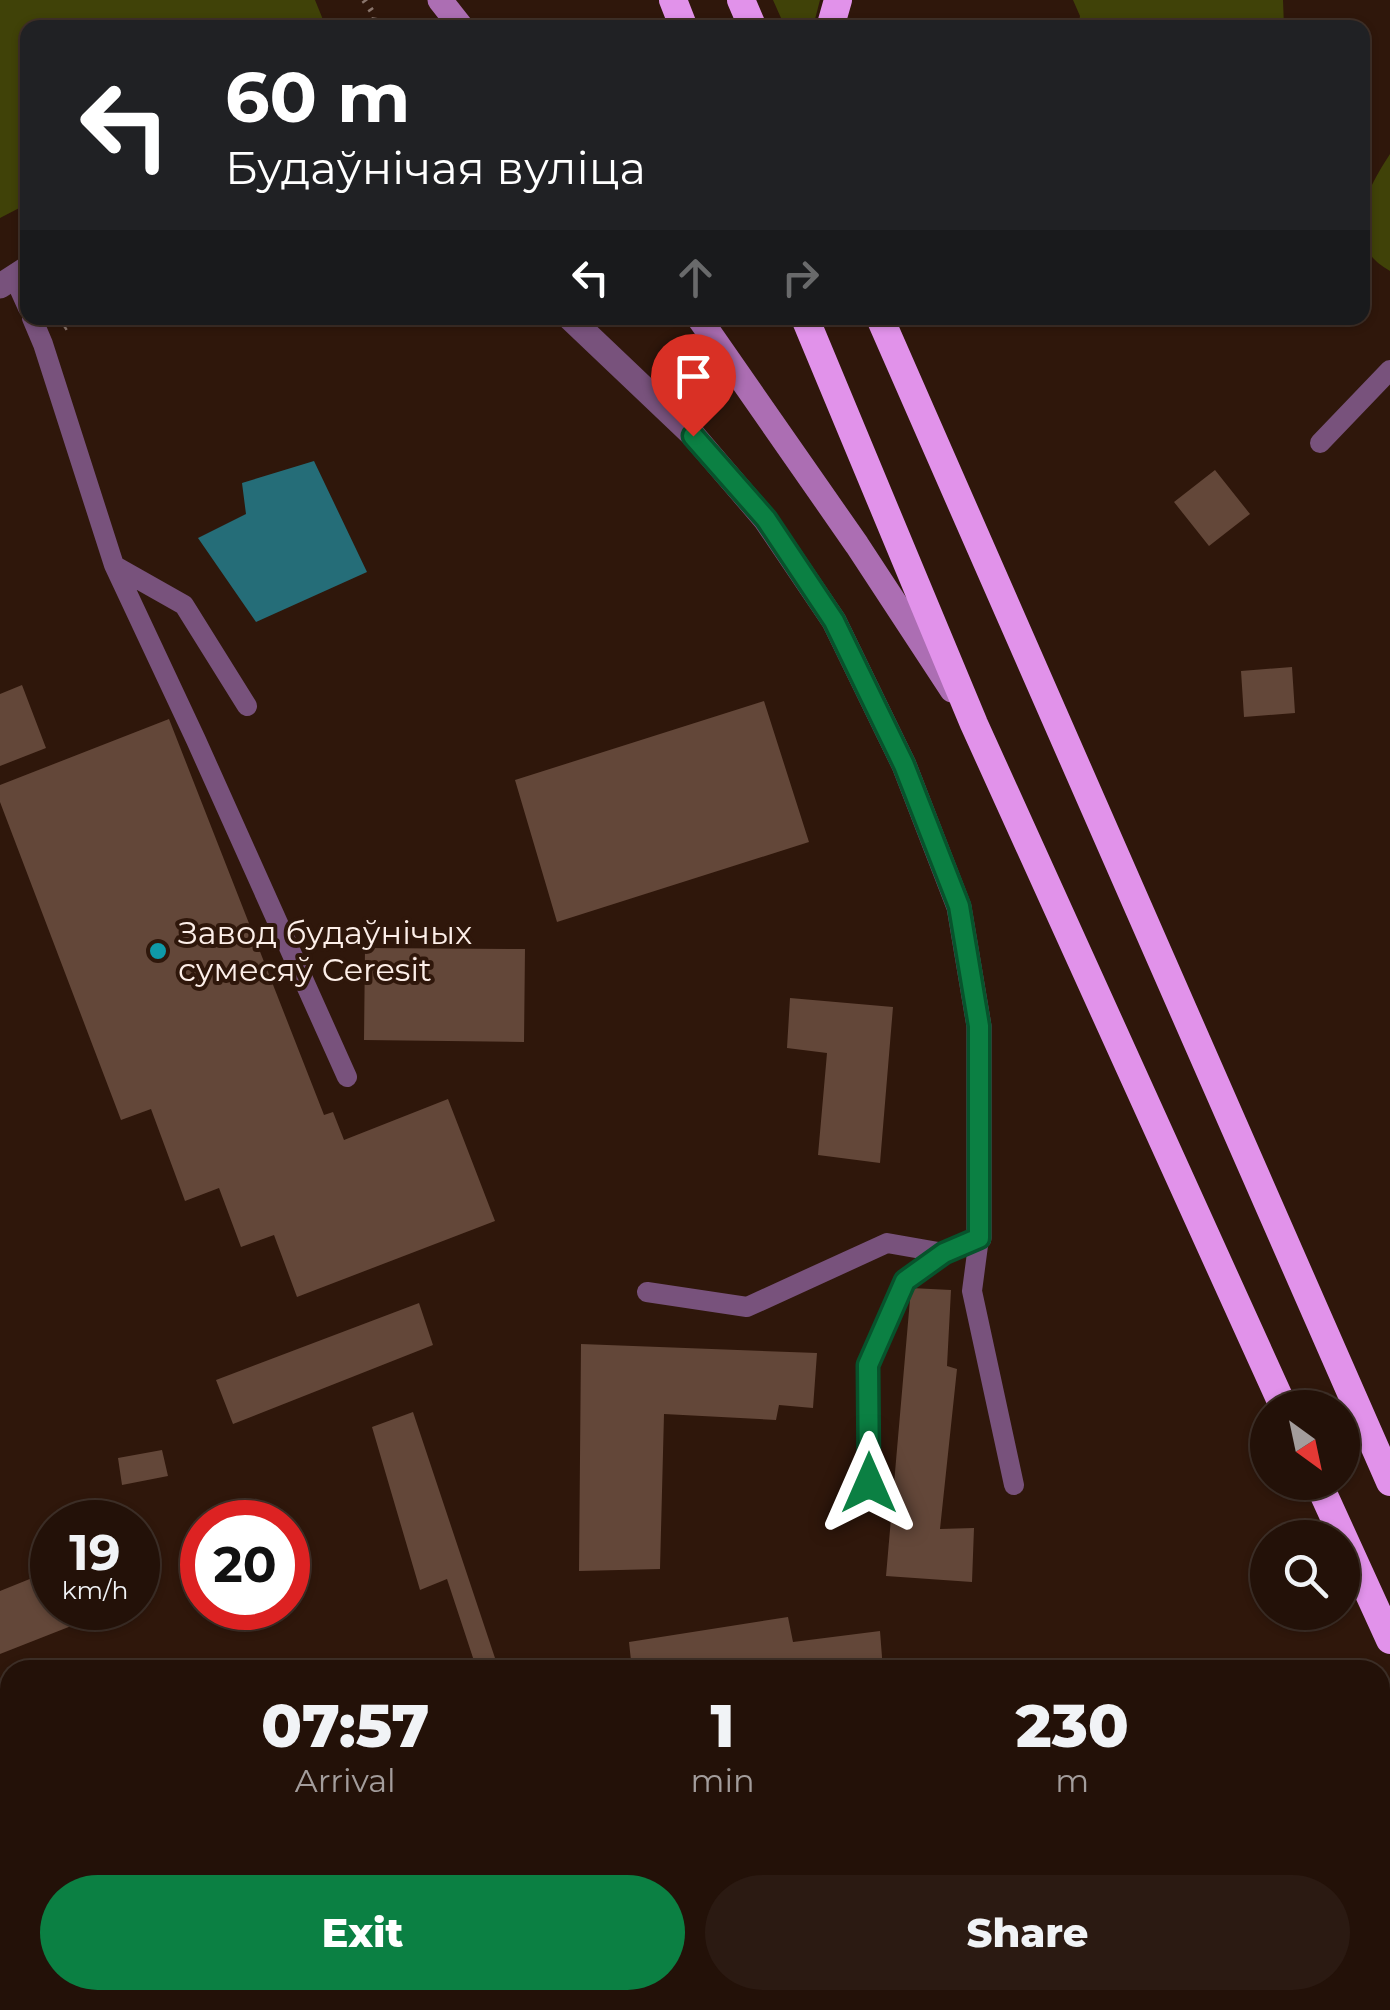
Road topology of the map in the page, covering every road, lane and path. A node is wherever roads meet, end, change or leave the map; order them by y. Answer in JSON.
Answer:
{"nodes":[{"id":1,"x":440,"y":0,"type":"edge"},
{"id":2,"x":456,"y":20,"type":"edge"},
{"id":3,"x":35,"y":325,"type":"edge"},
{"id":4,"x":577,"y":325,"type":"edge"},
{"id":5,"x":704,"y":325,"type":"edge"},
{"id":6,"x":808,"y":325,"type":"edge"},
{"id":7,"x":883,"y":325,"type":"edge"},
{"id":8,"x":1390,"y":370,"type":"edge"},
{"id":9,"x":1320,"y":442,"type":"dead end"},
{"id":10,"x":114,"y":565,"type":"junction"},
{"id":11,"x":247,"y":706,"type":"dead end"},
{"id":12,"x":974,"y":724,"type":"junction"},
{"id":13,"x":347,"y":1076,"type":"dead end"},
{"id":14,"x":979,"y":1238,"type":"junction"},
{"id":15,"x":944,"y":1253,"type":"junction"},
{"id":16,"x":647,"y":1292,"type":"dead end"},
{"id":17,"x":1276,"y":1390,"type":"edge"},
{"id":18,"x":1390,"y":1482,"type":"edge"},
{"id":19,"x":869,"y":1483,"type":"dead end"},
{"id":20,"x":1014,"y":1485,"type":"dead end"},
{"id":21,"x":1326,"y":1500,"type":"edge"},
{"id":22,"x":1390,"y":1640,"type":"edge"}],
"edges":[{"from":1,"to":2,"type":"main road"},
{"from":3,"to":10,"type":"lane"},
{"from":4,"to":14,"type":"street"},
{"from":5,"to":12,"type":"main road"},
{"from":6,"to":12,"type":"highway"},
{"from":7,"to":18,"type":"highway"},
{"from":8,"to":9,"type":"lane"},
{"from":10,"to":11,"type":"lane"},
{"from":10,"to":13,"type":"lane"},
{"from":12,"to":17,"type":"highway"},
{"from":14,"to":15,"type":"lane"},
{"from":14,"to":20,"type":"lane"},
{"from":15,"to":16,"type":"lane"},
{"from":15,"to":19,"type":"lane"},
{"from":21,"to":22,"type":"highway"}]}
